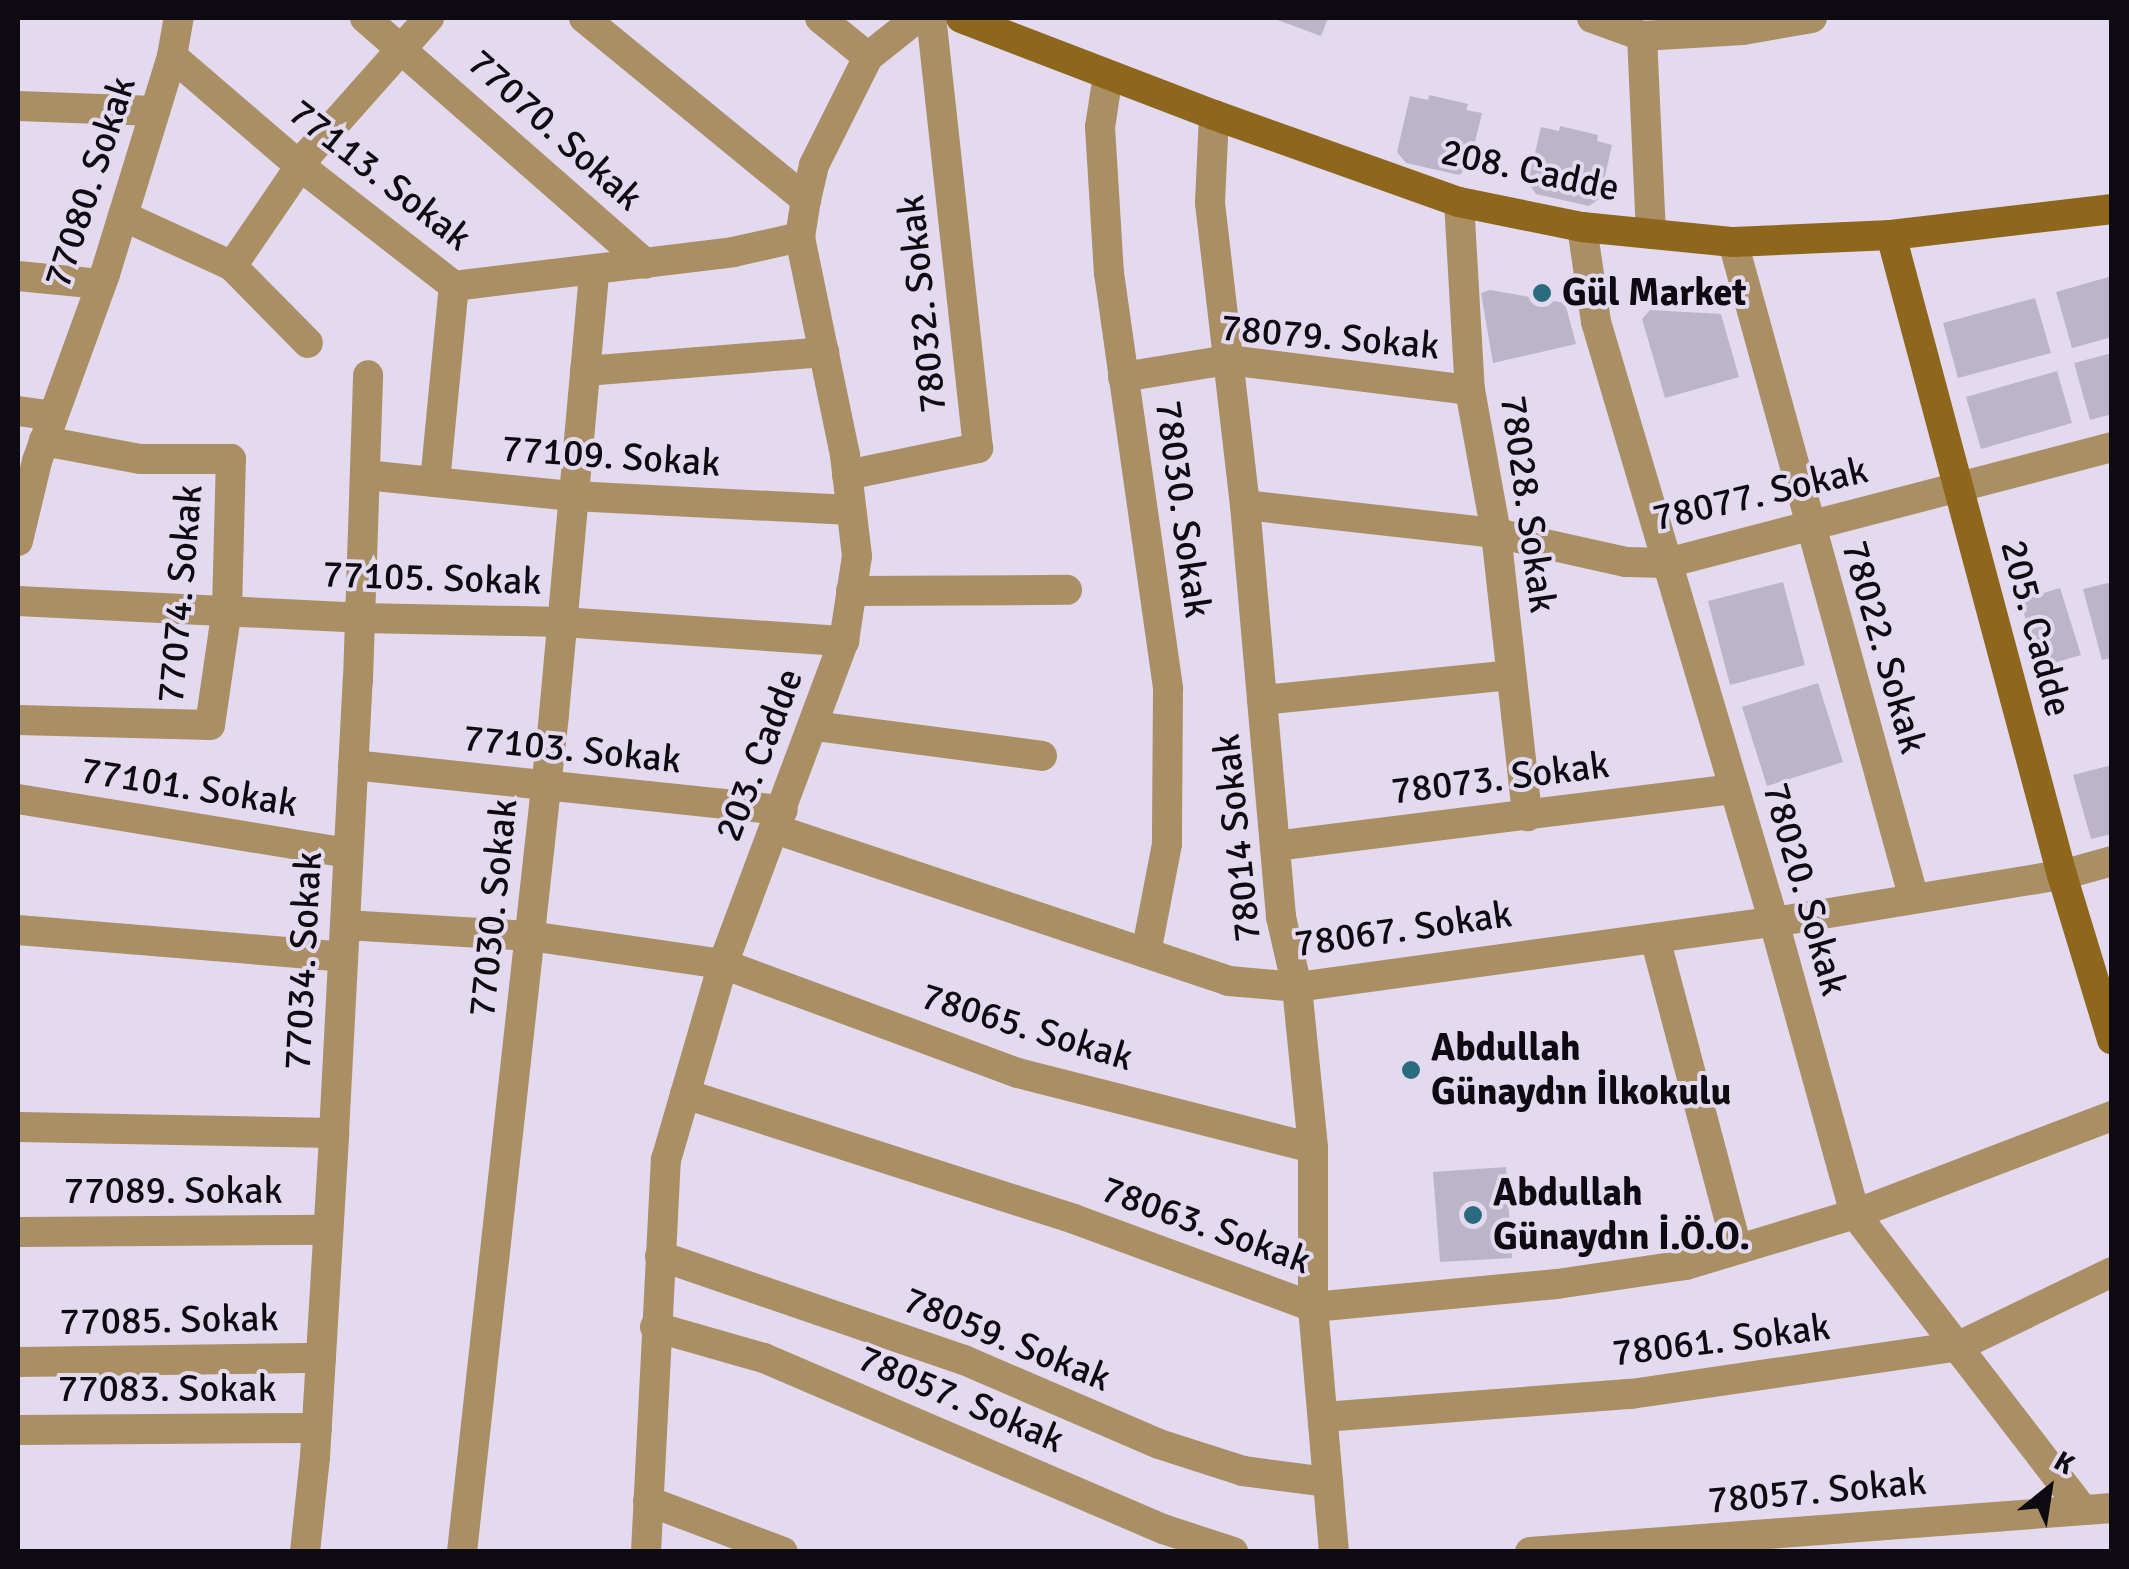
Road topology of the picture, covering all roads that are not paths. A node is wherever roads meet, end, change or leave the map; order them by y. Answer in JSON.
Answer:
{"nodes":[{"id":1,"x":179,"y":18,"type":"edge"},
{"id":2,"x":364,"y":18,"type":"edge"},
{"id":3,"x":429,"y":18,"type":"edge"},
{"id":4,"x":584,"y":18,"type":"edge"},
{"id":5,"x":820,"y":18,"type":"edge"},
{"id":6,"x":917,"y":18,"type":"edge"},
{"id":7,"x":930,"y":18,"type":"edge"},
{"id":8,"x":961,"y":18,"type":"edge"},
{"id":9,"x":1592,"y":18,"type":"edge"},
{"id":10,"x":1812,"y":18,"type":"edge"},
{"id":11,"x":1009,"y":25,"type":"edge"},
{"id":12,"x":1642,"y":36,"type":"junction"},
{"id":13,"x":402,"y":48,"type":"junction"},
{"id":14,"x":172,"y":56,"type":"junction"},
{"id":15,"x":868,"y":57,"type":"junction"},
{"id":16,"x":1108,"y":75,"type":"junction"},
{"id":17,"x":18,"y":106,"type":"edge"},
{"id":18,"x":155,"y":111,"type":"junction"},
{"id":19,"x":1214,"y":116,"type":"junction"},
{"id":20,"x":300,"y":166,"type":"junction"},
{"id":21,"x":806,"y":200,"type":"junction"},
{"id":22,"x":1459,"y":202,"type":"junction"},
{"id":23,"x":2112,"y":209,"type":"edge"},
{"id":24,"x":123,"y":216,"type":"junction"},
{"id":25,"x":1582,"y":227,"type":"junction"},
{"id":26,"x":1651,"y":234,"type":"junction"},
{"id":27,"x":1892,"y":235,"type":"junction"},
{"id":28,"x":800,"y":237,"type":"junction"},
{"id":29,"x":1732,"y":242,"type":"junction"},
{"id":30,"x":646,"y":264,"type":"junction"},
{"id":31,"x":232,"y":266,"type":"junction"},
{"id":32,"x":594,"y":271,"type":"junction"},
{"id":33,"x":18,"y":276,"type":"edge"},
{"id":34,"x":101,"y":284,"type":"junction"},
{"id":35,"x":454,"y":286,"type":"junction"},
{"id":36,"x":308,"y":342,"type":"dead end"},
{"id":37,"x":824,"y":352,"type":"junction"},
{"id":38,"x":1228,"y":360,"type":"junction"},
{"id":39,"x":584,"y":371,"type":"junction"},
{"id":40,"x":368,"y":374,"type":"dead end"},
{"id":41,"x":1123,"y":377,"type":"junction"},
{"id":42,"x":1470,"y":390,"type":"junction"},
{"id":43,"x":18,"y":411,"type":"edge"},
{"id":44,"x":48,"y":429,"type":"junction"},
{"id":45,"x":2112,"y":447,"type":"edge"},
{"id":46,"x":365,"y":475,"type":"junction"},
{"id":47,"x":847,"y":475,"type":"junction"},
{"id":48,"x":435,"y":482,"type":"junction"},
{"id":49,"x":1956,"y":487,"type":"junction"},
{"id":50,"x":573,"y":496,"type":"junction"},
{"id":51,"x":22,"y":503,"type":"edge"},
{"id":52,"x":1245,"y":505,"type":"junction"},
{"id":53,"x":851,"y":510,"type":"junction"},
{"id":54,"x":1808,"y":524,"type":"junction"},
{"id":55,"x":1496,"y":533,"type":"junction"},
{"id":56,"x":18,"y":541,"type":"edge"},
{"id":57,"x":1668,"y":563,"type":"junction"},
{"id":58,"x":1068,"y":590,"type":"dead end"},
{"id":59,"x":851,"y":591,"type":"junction"},
{"id":60,"x":18,"y":602,"type":"edge"},
{"id":61,"x":227,"y":609,"type":"junction"},
{"id":62,"x":360,"y":618,"type":"junction"},
{"id":63,"x":562,"y":622,"type":"junction"},
{"id":64,"x":844,"y":641,"type":"junction"},
{"id":65,"x":1511,"y":675,"type":"junction"},
{"id":66,"x":1262,"y":700,"type":"junction"},
{"id":67,"x":18,"y":720,"type":"edge"},
{"id":68,"x":816,"y":726,"type":"junction"},
{"id":69,"x":1042,"y":756,"type":"dead end"},
{"id":70,"x":353,"y":765,"type":"junction"},
{"id":71,"x":546,"y":788,"type":"junction"},
{"id":72,"x":1734,"y":789,"type":"junction"},
{"id":73,"x":18,"y":798,"type":"edge"},
{"id":74,"x":1527,"y":816,"type":"junction"},
{"id":75,"x":779,"y":819,"type":"junction"},
{"id":76,"x":1275,"y":846,"type":"junction"},
{"id":77,"x":348,"y":854,"type":"junction"},
{"id":78,"x":2112,"y":861,"type":"edge"},
{"id":79,"x":2062,"y":875,"type":"junction"},
{"id":80,"x":1914,"y":899,"type":"junction"},
{"id":81,"x":1774,"y":922,"type":"junction"},
{"id":82,"x":344,"y":925,"type":"junction"},
{"id":83,"x":18,"y":930,"type":"edge"},
{"id":84,"x":530,"y":936,"type":"junction"},
{"id":85,"x":1655,"y":938,"type":"junction"},
{"id":86,"x":1146,"y":953,"type":"junction"},
{"id":87,"x":343,"y":958,"type":"junction"},
{"id":88,"x":722,"y":964,"type":"junction"},
{"id":89,"x":1297,"y":987,"type":"junction"},
{"id":90,"x":2112,"y":1040,"type":"edge"},
{"id":91,"x":686,"y":1094,"type":"junction"},
{"id":92,"x":2112,"y":1116,"type":"edge"},
{"id":93,"x":18,"y":1127,"type":"edge"},
{"id":94,"x":334,"y":1133,"type":"junction"},
{"id":95,"x":1313,"y":1148,"type":"junction"},
{"id":96,"x":1854,"y":1214,"type":"junction"},
{"id":97,"x":328,"y":1230,"type":"junction"},
{"id":98,"x":18,"y":1232,"type":"edge"},
{"id":99,"x":1737,"y":1249,"type":"junction"},
{"id":100,"x":660,"y":1256,"type":"junction"},
{"id":101,"x":2112,"y":1272,"type":"edge"},
{"id":102,"x":1313,"y":1307,"type":"junction"},
{"id":103,"x":655,"y":1326,"type":"junction"},
{"id":104,"x":1959,"y":1346,"type":"junction"},
{"id":105,"x":321,"y":1358,"type":"junction"},
{"id":106,"x":18,"y":1362,"type":"edge"},
{"id":107,"x":1322,"y":1416,"type":"junction"},
{"id":108,"x":317,"y":1428,"type":"junction"},
{"id":109,"x":18,"y":1430,"type":"edge"},
{"id":110,"x":1328,"y":1482,"type":"junction"},
{"id":111,"x":648,"y":1500,"type":"junction"},
{"id":112,"x":2097,"y":1509,"type":"edge"},
{"id":113,"x":1697,"y":1546,"type":"edge"},
{"id":114,"x":305,"y":1552,"type":"edge"},
{"id":115,"x":462,"y":1552,"type":"edge"},
{"id":116,"x":646,"y":1552,"type":"edge"},
{"id":117,"x":783,"y":1552,"type":"edge"},
{"id":118,"x":1233,"y":1552,"type":"edge"},
{"id":119,"x":1334,"y":1552,"type":"edge"},
{"id":120,"x":1530,"y":1552,"type":"edge"}],
"edges":[{"from":1,"to":14,"type":"street","name":"77080. Sokak"},
{"from":2,"to":13,"type":"street","name":"77070. Sokak"},
{"from":3,"to":13,"type":"street"},
{"from":4,"to":21,"type":"street"},
{"from":5,"to":15,"type":"street"},
{"from":6,"to":15,"type":"street","name":"203. Cadde"},
{"from":7,"to":47,"type":"street","name":"78032. Sokak"},
{"from":8,"to":11,"type":"street","name":"208. Cadde"},
{"from":9,"to":12,"type":"street"},
{"from":10,"to":12,"type":"street"},
{"from":11,"to":16,"type":"street","name":"208. Cadde"},
{"from":12,"to":26,"type":"street"},
{"from":13,"to":20,"type":"street"},
{"from":13,"to":30,"type":"street","name":"77070. Sokak"},
{"from":14,"to":18,"type":"street","name":"77080. Sokak"},
{"from":14,"to":20,"type":"street","name":"77113. Sokak"},
{"from":15,"to":21,"type":"street","name":"203. Cadde"},
{"from":16,"to":19,"type":"street","name":"208. Cadde"},
{"from":16,"to":41,"type":"street","name":"78030. Sokak"},
{"from":17,"to":18,"type":"street"},
{"from":18,"to":24,"type":"street","name":"77080. Sokak"},
{"from":19,"to":22,"type":"street","name":"208. Cadde"},
{"from":19,"to":38,"type":"street","name":"78014 Sokak"},
{"from":20,"to":31,"type":"street"},
{"from":20,"to":35,"type":"street","name":"77113. Sokak"},
{"from":21,"to":28,"type":"street","name":"203. Cadde"},
{"from":22,"to":25,"type":"street","name":"208. Cadde"},
{"from":22,"to":42,"type":"street","name":"78028. Sokak"},
{"from":23,"to":27,"type":"street","name":"208. Cadde"},
{"from":24,"to":31,"type":"street"},
{"from":24,"to":34,"type":"street","name":"77080. Sokak"},
{"from":25,"to":26,"type":"street","name":"208. Cadde"},
{"from":25,"to":57,"type":"street","name":"78020. Sokak"},
{"from":26,"to":29,"type":"street","name":"208. Cadde"},
{"from":27,"to":29,"type":"street","name":"208. Cadde"},
{"from":27,"to":49,"type":"street","name":"205. Cadde"},
{"from":28,"to":30,"type":"street","name":"77113. Sokak"},
{"from":28,"to":37,"type":"street","name":"203. Cadde"},
{"from":29,"to":54,"type":"street","name":"78022. Sokak"},
{"from":30,"to":32,"type":"street","name":"77113. Sokak"},
{"from":31,"to":36,"type":"street"},
{"from":32,"to":35,"type":"street","name":"77113. Sokak"},
{"from":32,"to":39,"type":"street","name":"77030. Sokak"},
{"from":33,"to":34,"type":"street"},
{"from":34,"to":44,"type":"street","name":"77080. Sokak"},
{"from":35,"to":48,"type":"street"},
{"from":37,"to":39,"type":"street"},
{"from":37,"to":47,"type":"street","name":"203. Cadde"},
{"from":38,"to":41,"type":"street","name":"78079. Sokak"},
{"from":38,"to":42,"type":"street","name":"78079. Sokak"},
{"from":38,"to":52,"type":"street","name":"78014 Sokak"},
{"from":39,"to":50,"type":"street","name":"77030. Sokak"},
{"from":40,"to":46,"type":"street","name":"77034. Sokak"},
{"from":41,"to":86,"type":"street","name":"78030. Sokak"},
{"from":42,"to":55,"type":"street","name":"78028. Sokak"},
{"from":43,"to":44,"type":"street"},
{"from":44,"to":51,"type":"street","name":"77080. Sokak"},
{"from":44,"to":61,"type":"street","name":"77074. Sokak"},
{"from":45,"to":49,"type":"street","name":"78077. Sokak"},
{"from":46,"to":48,"type":"street","name":"77109. Sokak"},
{"from":46,"to":62,"type":"street","name":"77034. Sokak"},
{"from":47,"to":53,"type":"street","name":"203. Cadde"},
{"from":48,"to":50,"type":"street","name":"77109. Sokak"},
{"from":49,"to":54,"type":"street","name":"78077. Sokak"},
{"from":49,"to":79,"type":"street","name":"205. Cadde"},
{"from":50,"to":53,"type":"street","name":"77109. Sokak"},
{"from":50,"to":63,"type":"street","name":"77030. Sokak"},
{"from":51,"to":56,"type":"street","name":"77080. Sokak"},
{"from":52,"to":55,"type":"street","name":"78077. Sokak"},
{"from":52,"to":66,"type":"street","name":"78014 Sokak"},
{"from":53,"to":59,"type":"street","name":"203. Cadde"},
{"from":54,"to":57,"type":"street","name":"78077. Sokak"},
{"from":54,"to":80,"type":"street","name":"78022. Sokak"},
{"from":55,"to":57,"type":"street","name":"78077. Sokak"},
{"from":55,"to":65,"type":"street","name":"78028. Sokak"},
{"from":57,"to":72,"type":"street","name":"78020. Sokak"},
{"from":58,"to":59,"type":"street"},
{"from":59,"to":64,"type":"street","name":"203. Cadde"},
{"from":60,"to":61,"type":"street","name":"77105. Sokak"},
{"from":61,"to":62,"type":"street","name":"77105. Sokak"},
{"from":61,"to":67,"type":"street","name":"77074. Sokak"},
{"from":62,"to":63,"type":"street","name":"77105. Sokak"},
{"from":62,"to":70,"type":"street","name":"77034. Sokak"},
{"from":63,"to":64,"type":"street","name":"77105. Sokak"},
{"from":63,"to":71,"type":"street","name":"77030. Sokak"},
{"from":64,"to":68,"type":"street","name":"203. Cadde"},
{"from":65,"to":66,"type":"street"},
{"from":65,"to":74,"type":"street","name":"78028. Sokak"},
{"from":66,"to":76,"type":"street","name":"78014 Sokak"},
{"from":68,"to":69,"type":"street"},
{"from":68,"to":75,"type":"street","name":"203. Cadde"},
{"from":70,"to":71,"type":"street","name":"77103. Sokak"},
{"from":70,"to":77,"type":"street","name":"77034. Sokak"},
{"from":71,"to":75,"type":"street","name":"77103. Sokak"},
{"from":71,"to":84,"type":"street","name":"77030. Sokak"},
{"from":72,"to":74,"type":"street","name":"78073. Sokak"},
{"from":72,"to":81,"type":"street","name":"78020. Sokak"},
{"from":73,"to":77,"type":"street","name":"77101. Sokak"},
{"from":74,"to":76,"type":"street","name":"78073. Sokak"},
{"from":75,"to":86,"type":"street","name":"78067. Sokak"},
{"from":75,"to":88,"type":"street","name":"203. Cadde"},
{"from":76,"to":89,"type":"street","name":"78014 Sokak"},
{"from":77,"to":82,"type":"street","name":"77034. Sokak"},
{"from":78,"to":79,"type":"street","name":"78067. Sokak"},
{"from":79,"to":80,"type":"street","name":"78067. Sokak"},
{"from":79,"to":90,"type":"street","name":"205. Cadde"},
{"from":80,"to":81,"type":"street","name":"78067. Sokak"},
{"from":81,"to":85,"type":"street","name":"78067. Sokak"},
{"from":81,"to":96,"type":"street","name":"78020. Sokak"},
{"from":82,"to":84,"type":"street","name":"78065. Sokak"},
{"from":82,"to":87,"type":"street","name":"77034. Sokak"},
{"from":83,"to":87,"type":"street"},
{"from":84,"to":88,"type":"street","name":"78065. Sokak"},
{"from":84,"to":115,"type":"street","name":"77030. Sokak"},
{"from":85,"to":89,"type":"street","name":"78067. Sokak"},
{"from":85,"to":99,"type":"street"},
{"from":86,"to":89,"type":"street","name":"78067. Sokak"},
{"from":87,"to":94,"type":"street","name":"77034. Sokak"},
{"from":88,"to":91,"type":"street","name":"203. Cadde"},
{"from":88,"to":95,"type":"street","name":"78065. Sokak"},
{"from":89,"to":95,"type":"street","name":"78014 Sokak"},
{"from":91,"to":100,"type":"street","name":"203. Cadde"},
{"from":91,"to":102,"type":"street","name":"78063. Sokak"},
{"from":92,"to":96,"type":"street","name":"78063. Sokak"},
{"from":93,"to":94,"type":"street"},
{"from":94,"to":97,"type":"street","name":"77034. Sokak"},
{"from":95,"to":102,"type":"street","name":"78014 Sokak"},
{"from":96,"to":99,"type":"street","name":"78063. Sokak"},
{"from":96,"to":104,"type":"street","name":"78020. Sokak"},
{"from":97,"to":98,"type":"street","name":"77089. Sokak"},
{"from":97,"to":105,"type":"street","name":"77034. Sokak"},
{"from":99,"to":102,"type":"street","name":"78063. Sokak"},
{"from":100,"to":103,"type":"street","name":"203. Cadde"},
{"from":100,"to":110,"type":"street","name":"78059. Sokak"},
{"from":101,"to":104,"type":"street","name":"78061. Sokak"},
{"from":102,"to":107,"type":"street","name":"78014 Sokak"},
{"from":103,"to":111,"type":"street","name":"203. Cadde"},
{"from":103,"to":118,"type":"street","name":"78057. Sokak"},
{"from":104,"to":107,"type":"street","name":"78061. Sokak"},
{"from":104,"to":112,"type":"street","name":"78020. Sokak"},
{"from":105,"to":106,"type":"street","name":"77085. Sokak"},
{"from":105,"to":108,"type":"street","name":"77034. Sokak"},
{"from":107,"to":110,"type":"street","name":"78014 Sokak"},
{"from":108,"to":109,"type":"street","name":"77083. Sokak"},
{"from":108,"to":114,"type":"street","name":"77034. Sokak"},
{"from":110,"to":119,"type":"street","name":"78014 Sokak"},
{"from":111,"to":116,"type":"street","name":"203. Cadde"},
{"from":111,"to":117,"type":"street"},
{"from":112,"to":113,"type":"street","name":"78057. Sokak"},
{"from":113,"to":120,"type":"street","name":"78057. Sokak"}]}
